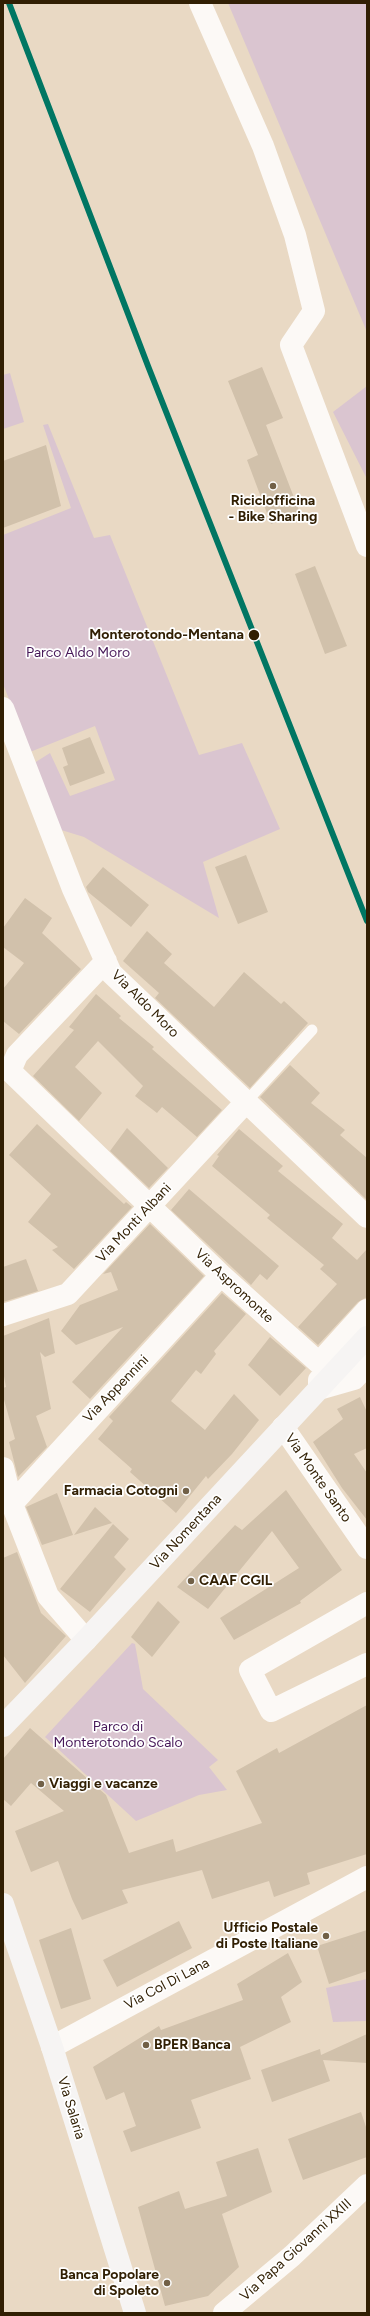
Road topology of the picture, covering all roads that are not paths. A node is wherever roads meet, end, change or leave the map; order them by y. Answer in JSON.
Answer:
{"nodes":[{"id":1,"x":200,"y":3,"type":"edge"},
{"id":2,"x":367,"y":546,"type":"edge"},
{"id":3,"x":3,"y":708,"type":"edge"},
{"id":4,"x":106,"y":961,"type":"junction"},
{"id":5,"x":312,"y":1030,"type":"dead end"},
{"id":6,"x":246,"y":1102,"type":"junction"},
{"id":7,"x":150,"y":1207,"type":"junction"},
{"id":8,"x":367,"y":1217,"type":"edge"},
{"id":9,"x":221,"y":1276,"type":"junction"},
{"id":10,"x":367,"y":1310,"type":"edge"},
{"id":11,"x":3,"y":1315,"type":"edge"},
{"id":12,"x":367,"y":1337,"type":"edge"},
{"id":13,"x":319,"y":1363,"type":"junction"},
{"id":14,"x":367,"y":1365,"type":"edge"},
{"id":15,"x":319,"y":1389,"type":"junction"},
{"id":16,"x":283,"y":1428,"type":"junction"},
{"id":17,"x":3,"y":1468,"type":"edge"},
{"id":18,"x":12,"y":1504,"type":"junction"},
{"id":19,"x":367,"y":1548,"type":"edge"},
{"id":20,"x":367,"y":1603,"type":"edge"},
{"id":21,"x":86,"y":1640,"type":"junction"},
{"id":22,"x":367,"y":1664,"type":"edge"},
{"id":23,"x":3,"y":1726,"type":"edge"},
{"id":24,"x":367,"y":1877,"type":"edge"},
{"id":25,"x":3,"y":1904,"type":"edge"},
{"id":26,"x":52,"y":2047,"type":"junction"},
{"id":27,"x":367,"y":2185,"type":"edge"},
{"id":28,"x":135,"y":2313,"type":"edge"},
{"id":29,"x":224,"y":2313,"type":"edge"}],
"edges":[{"from":1,"to":2,"type":"street"},
{"from":3,"to":4,"type":"street","name":"Via Aldo Moro"},
{"from":4,"to":6,"type":"street","name":"Via Aldo Moro"},
{"from":4,"to":7,"type":"street","name":"Via Aspromonte"},
{"from":5,"to":6,"type":"lane"},
{"from":6,"to":7,"type":"street","name":"Via Monti Albani"},
{"from":6,"to":8,"type":"street","name":"Via Aldo Moro"},
{"from":7,"to":9,"type":"street","name":"Via Aspromonte"},
{"from":7,"to":11,"type":"street","name":"Via Monti Albani"},
{"from":9,"to":13,"type":"street","name":"Via Aspromonte"},
{"from":9,"to":18,"type":"street","name":"Via Appennini"},
{"from":10,"to":13,"type":"street"},
{"from":12,"to":15,"type":"main road","name":"Via Nomentana"},
{"from":13,"to":15,"type":"street"},
{"from":14,"to":15,"type":"street"},
{"from":15,"to":16,"type":"main road","name":"Via Nomentana"},
{"from":16,"to":19,"type":"street","name":"Via Monte Santo"},
{"from":16,"to":21,"type":"main road","name":"Via Nomentana"},
{"from":17,"to":18,"type":"street"},
{"from":18,"to":21,"type":"street"},
{"from":20,"to":22,"type":"street"},
{"from":21,"to":23,"type":"main road","name":"Via Nomentana"},
{"from":24,"to":26,"type":"street","name":"Via Col Di Lana"},
{"from":25,"to":26,"type":"main road","name":"Via Salaria"},
{"from":26,"to":28,"type":"main road","name":"Via Salaria"},
{"from":27,"to":29,"type":"street","name":"Via Papa Giovanni XXIII"}]}
